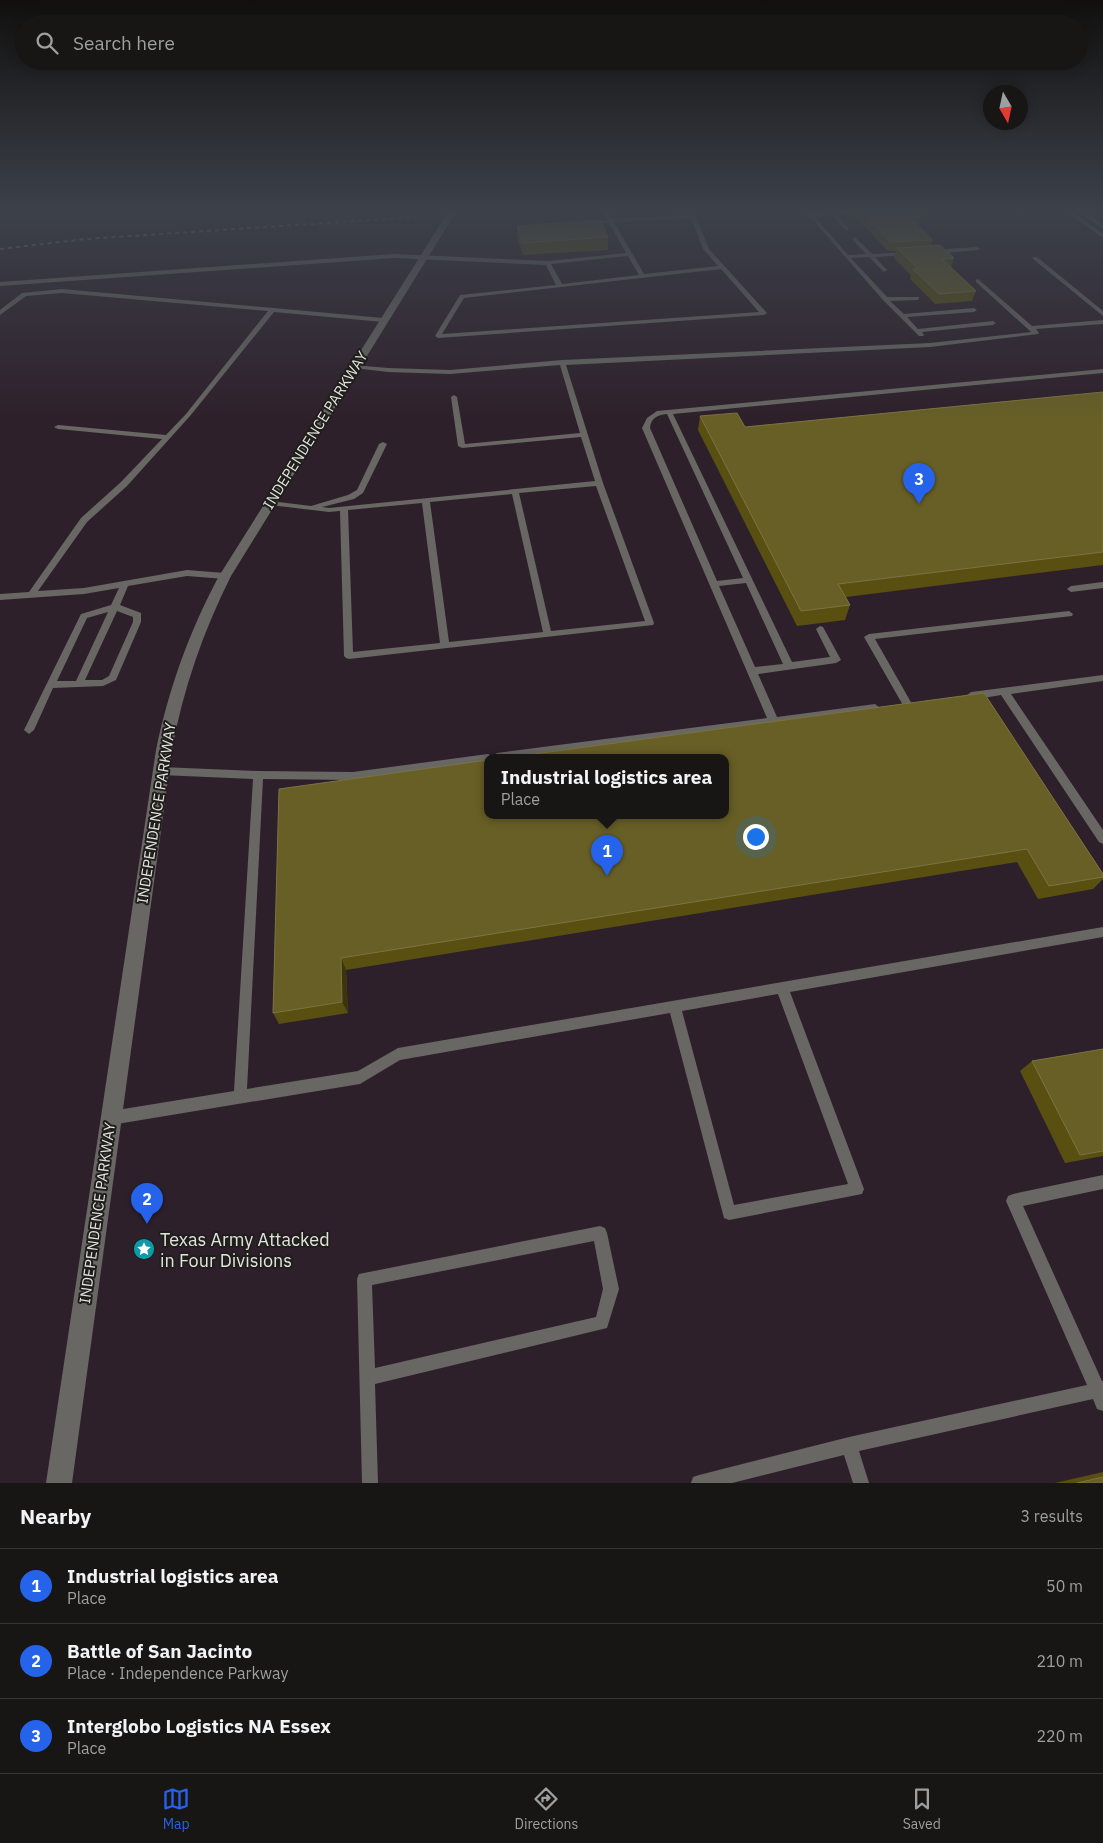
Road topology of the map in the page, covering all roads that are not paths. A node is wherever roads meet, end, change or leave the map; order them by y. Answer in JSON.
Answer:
{"nodes":[{"id":1,"x":39,"y":281,"type":"edge"},
{"id":2,"x":407,"y":281,"type":"edge"},
{"id":3,"x":557,"y":281,"type":"edge"},
{"id":4,"x":599,"y":281,"type":"edge"},
{"id":5,"x":735,"y":281,"type":"edge"},
{"id":6,"x":869,"y":281,"type":"edge"},
{"id":7,"x":978,"y":281,"type":"dead end"},
{"id":8,"x":1063,"y":281,"type":"edge"},
{"id":9,"x":0,"y":284,"type":"edge"},
{"id":10,"x":560,"y":286,"type":"junction"},
{"id":11,"x":885,"y":298,"type":"junction"},
{"id":12,"x":917,"y":298,"type":"dead end"},
{"id":13,"x":272,"y":310,"type":"junction"},
{"id":14,"x":974,"y":310,"type":"dead end"},
{"id":15,"x":0,"y":313,"type":"edge"},
{"id":16,"x":1103,"y":314,"type":"edge"},
{"id":17,"x":903,"y":316,"type":"junction"},
{"id":18,"x":383,"y":320,"type":"junction"},
{"id":19,"x":1103,"y":322,"type":"edge"},
{"id":20,"x":993,"y":323,"type":"dead end"},
{"id":21,"x":1030,"y":328,"type":"junction"},
{"id":22,"x":917,"y":331,"type":"junction"},
{"id":23,"x":930,"y":345,"type":"junction"},
{"id":24,"x":562,"y":362,"type":"junction"},
{"id":25,"x":354,"y":366,"type":"junction"},
{"id":26,"x":1103,"y":371,"type":"edge"},
{"id":27,"x":454,"y":397,"type":"dead end"},
{"id":28,"x":669,"y":412,"type":"junction"},
{"id":29,"x":58,"y":426,"type":"dead end"},
{"id":30,"x":585,"y":435,"type":"junction"},
{"id":31,"x":167,"y":437,"type":"junction"},
{"id":32,"x":383,"y":444,"type":"dead end"},
{"id":33,"x":600,"y":483,"type":"junction"},
{"id":34,"x":515,"y":492,"type":"junction"},
{"id":35,"x":426,"y":500,"type":"junction"},
{"id":36,"x":270,"y":503,"type":"junction"},
{"id":37,"x":310,"y":508,"type":"junction"},
{"id":38,"x":344,"y":509,"type":"junction"},
{"id":39,"x":225,"y":576,"type":"junction"},
{"id":40,"x":748,"y":580,"type":"junction"},
{"id":41,"x":125,"y":584,"type":"junction"},
{"id":42,"x":714,"y":584,"type":"junction"},
{"id":43,"x":1103,"y":585,"type":"edge"},
{"id":44,"x":1071,"y":589,"type":"dead end"},
{"id":45,"x":32,"y":594,"type":"junction"},
{"id":46,"x":0,"y":597,"type":"edge"},
{"id":47,"x":115,"y":607,"type":"junction"},
{"id":48,"x":1069,"y":614,"type":"dead end"},
{"id":49,"x":820,"y":629,"type":"dead end"},
{"id":50,"x":548,"y":634,"type":"junction"},
{"id":51,"x":445,"y":646,"type":"junction"},
{"id":52,"x":789,"y":666,"type":"junction"},
{"id":53,"x":752,"y":671,"type":"junction"},
{"id":54,"x":1103,"y":678,"type":"edge"},
{"id":55,"x":79,"y":684,"type":"junction"},
{"id":56,"x":50,"y":685,"type":"junction"},
{"id":57,"x":1004,"y":692,"type":"junction"},
{"id":58,"x":956,"y":698,"type":"edge"},
{"id":59,"x":773,"y":720,"type":"junction"},
{"id":60,"x":29,"y":730,"type":"dead end"},
{"id":61,"x":519,"y":754,"type":"edge"},
{"id":62,"x":484,"y":759,"type":"edge"},
{"id":63,"x":161,"y":770,"type":"junction"},
{"id":64,"x":258,"y":775,"type":"junction"},
{"id":65,"x":1103,"y":839,"type":"edge"},
{"id":66,"x":1103,"y":932,"type":"edge"},
{"id":67,"x":782,"y":987,"type":"junction"},
{"id":68,"x":674,"y":1006,"type":"junction"},
{"id":69,"x":240,"y":1097,"type":"junction"},
{"id":70,"x":111,"y":1118,"type":"junction"},
{"id":71,"x":1103,"y":1182,"type":"edge"},
{"id":72,"x":367,"y":1378,"type":"junction"},
{"id":73,"x":1101,"y":1394,"type":"edge"},
{"id":74,"x":849,"y":1445,"type":"junction"},
{"id":75,"x":59,"y":1483,"type":"edge"},
{"id":76,"x":370,"y":1483,"type":"edge"},
{"id":77,"x":698,"y":1483,"type":"edge"},
{"id":78,"x":860,"y":1483,"type":"edge"}],
"edges":[{"from":1,"to":9,"type":"lane"},
{"from":2,"to":18,"type":"main road","name":"INDEPENDENCE PARKWAY"},
{"from":3,"to":10,"type":"lane"},
{"from":4,"to":10,"type":"lane"},
{"from":5,"to":10,"type":"lane"},
{"from":6,"to":11,"type":"lane"},
{"from":7,"to":21,"type":"lane"},
{"from":8,"to":16,"type":"lane"},
{"from":11,"to":12,"type":"lane"},
{"from":11,"to":17,"type":"lane"},
{"from":13,"to":15,"type":"lane"},
{"from":13,"to":18,"type":"lane"},
{"from":13,"to":31,"type":"lane"},
{"from":14,"to":17,"type":"lane"},
{"from":17,"to":22,"type":"lane"},
{"from":18,"to":25,"type":"main road","name":"INDEPENDENCE PARKWAY"},
{"from":19,"to":21,"type":"lane"},
{"from":20,"to":22,"type":"lane"},
{"from":21,"to":23,"type":"lane"},
{"from":22,"to":23,"type":"lane"},
{"from":23,"to":24,"type":"lane"},
{"from":24,"to":25,"type":"lane"},
{"from":24,"to":30,"type":"lane"},
{"from":25,"to":36,"type":"main road","name":"INDEPENDENCE PARKWAY"},
{"from":26,"to":28,"type":"lane"},
{"from":27,"to":30,"type":"lane"},
{"from":28,"to":40,"type":"lane"},
{"from":28,"to":42,"type":"lane"},
{"from":29,"to":31,"type":"lane"},
{"from":30,"to":33,"type":"lane"},
{"from":31,"to":45,"type":"lane"},
{"from":32,"to":37,"type":"lane"},
{"from":33,"to":34,"type":"lane"},
{"from":33,"to":50,"type":"lane"},
{"from":34,"to":35,"type":"lane"},
{"from":34,"to":50,"type":"lane"},
{"from":35,"to":38,"type":"lane"},
{"from":35,"to":51,"type":"lane"},
{"from":36,"to":37,"type":"lane"},
{"from":36,"to":39,"type":"main road","name":"INDEPENDENCE PARKWAY"},
{"from":37,"to":38,"type":"lane"},
{"from":38,"to":51,"type":"lane"},
{"from":39,"to":41,"type":"lane"},
{"from":39,"to":63,"type":"main road","name":"INDEPENDENCE PARKWAY"},
{"from":40,"to":42,"type":"lane"},
{"from":40,"to":52,"type":"lane"},
{"from":41,"to":45,"type":"lane"},
{"from":41,"to":47,"type":"lane"},
{"from":42,"to":53,"type":"lane"},
{"from":43,"to":44,"type":"lane"},
{"from":45,"to":46,"type":"lane"},
{"from":47,"to":55,"type":"lane"},
{"from":47,"to":55,"type":"lane"},
{"from":47,"to":56,"type":"lane"},
{"from":48,"to":59,"type":"lane"},
{"from":49,"to":52,"type":"lane"},
{"from":50,"to":51,"type":"lane"},
{"from":52,"to":53,"type":"lane"},
{"from":53,"to":59,"type":"lane"},
{"from":54,"to":57,"type":"lane"},
{"from":55,"to":56,"type":"lane"},
{"from":56,"to":60,"type":"lane"},
{"from":57,"to":58,"type":"lane"},
{"from":57,"to":65,"type":"lane"},
{"from":59,"to":61,"type":"lane"},
{"from":62,"to":64,"type":"lane"},
{"from":63,"to":64,"type":"lane"},
{"from":63,"to":70,"type":"main road","name":"INDEPENDENCE PARKWAY"},
{"from":64,"to":69,"type":"lane"},
{"from":66,"to":67,"type":"lane"},
{"from":67,"to":68,"type":"lane"},
{"from":67,"to":68,"type":"lane"},
{"from":68,"to":69,"type":"lane"},
{"from":69,"to":70,"type":"lane"},
{"from":70,"to":75,"type":"main road","name":"INDEPENDENCE PARKWAY"},
{"from":71,"to":73,"type":"lane"},
{"from":72,"to":72,"type":"lane"},
{"from":72,"to":76,"type":"lane"},
{"from":73,"to":74,"type":"lane"},
{"from":74,"to":77,"type":"lane"},
{"from":74,"to":78,"type":"lane"}]}
